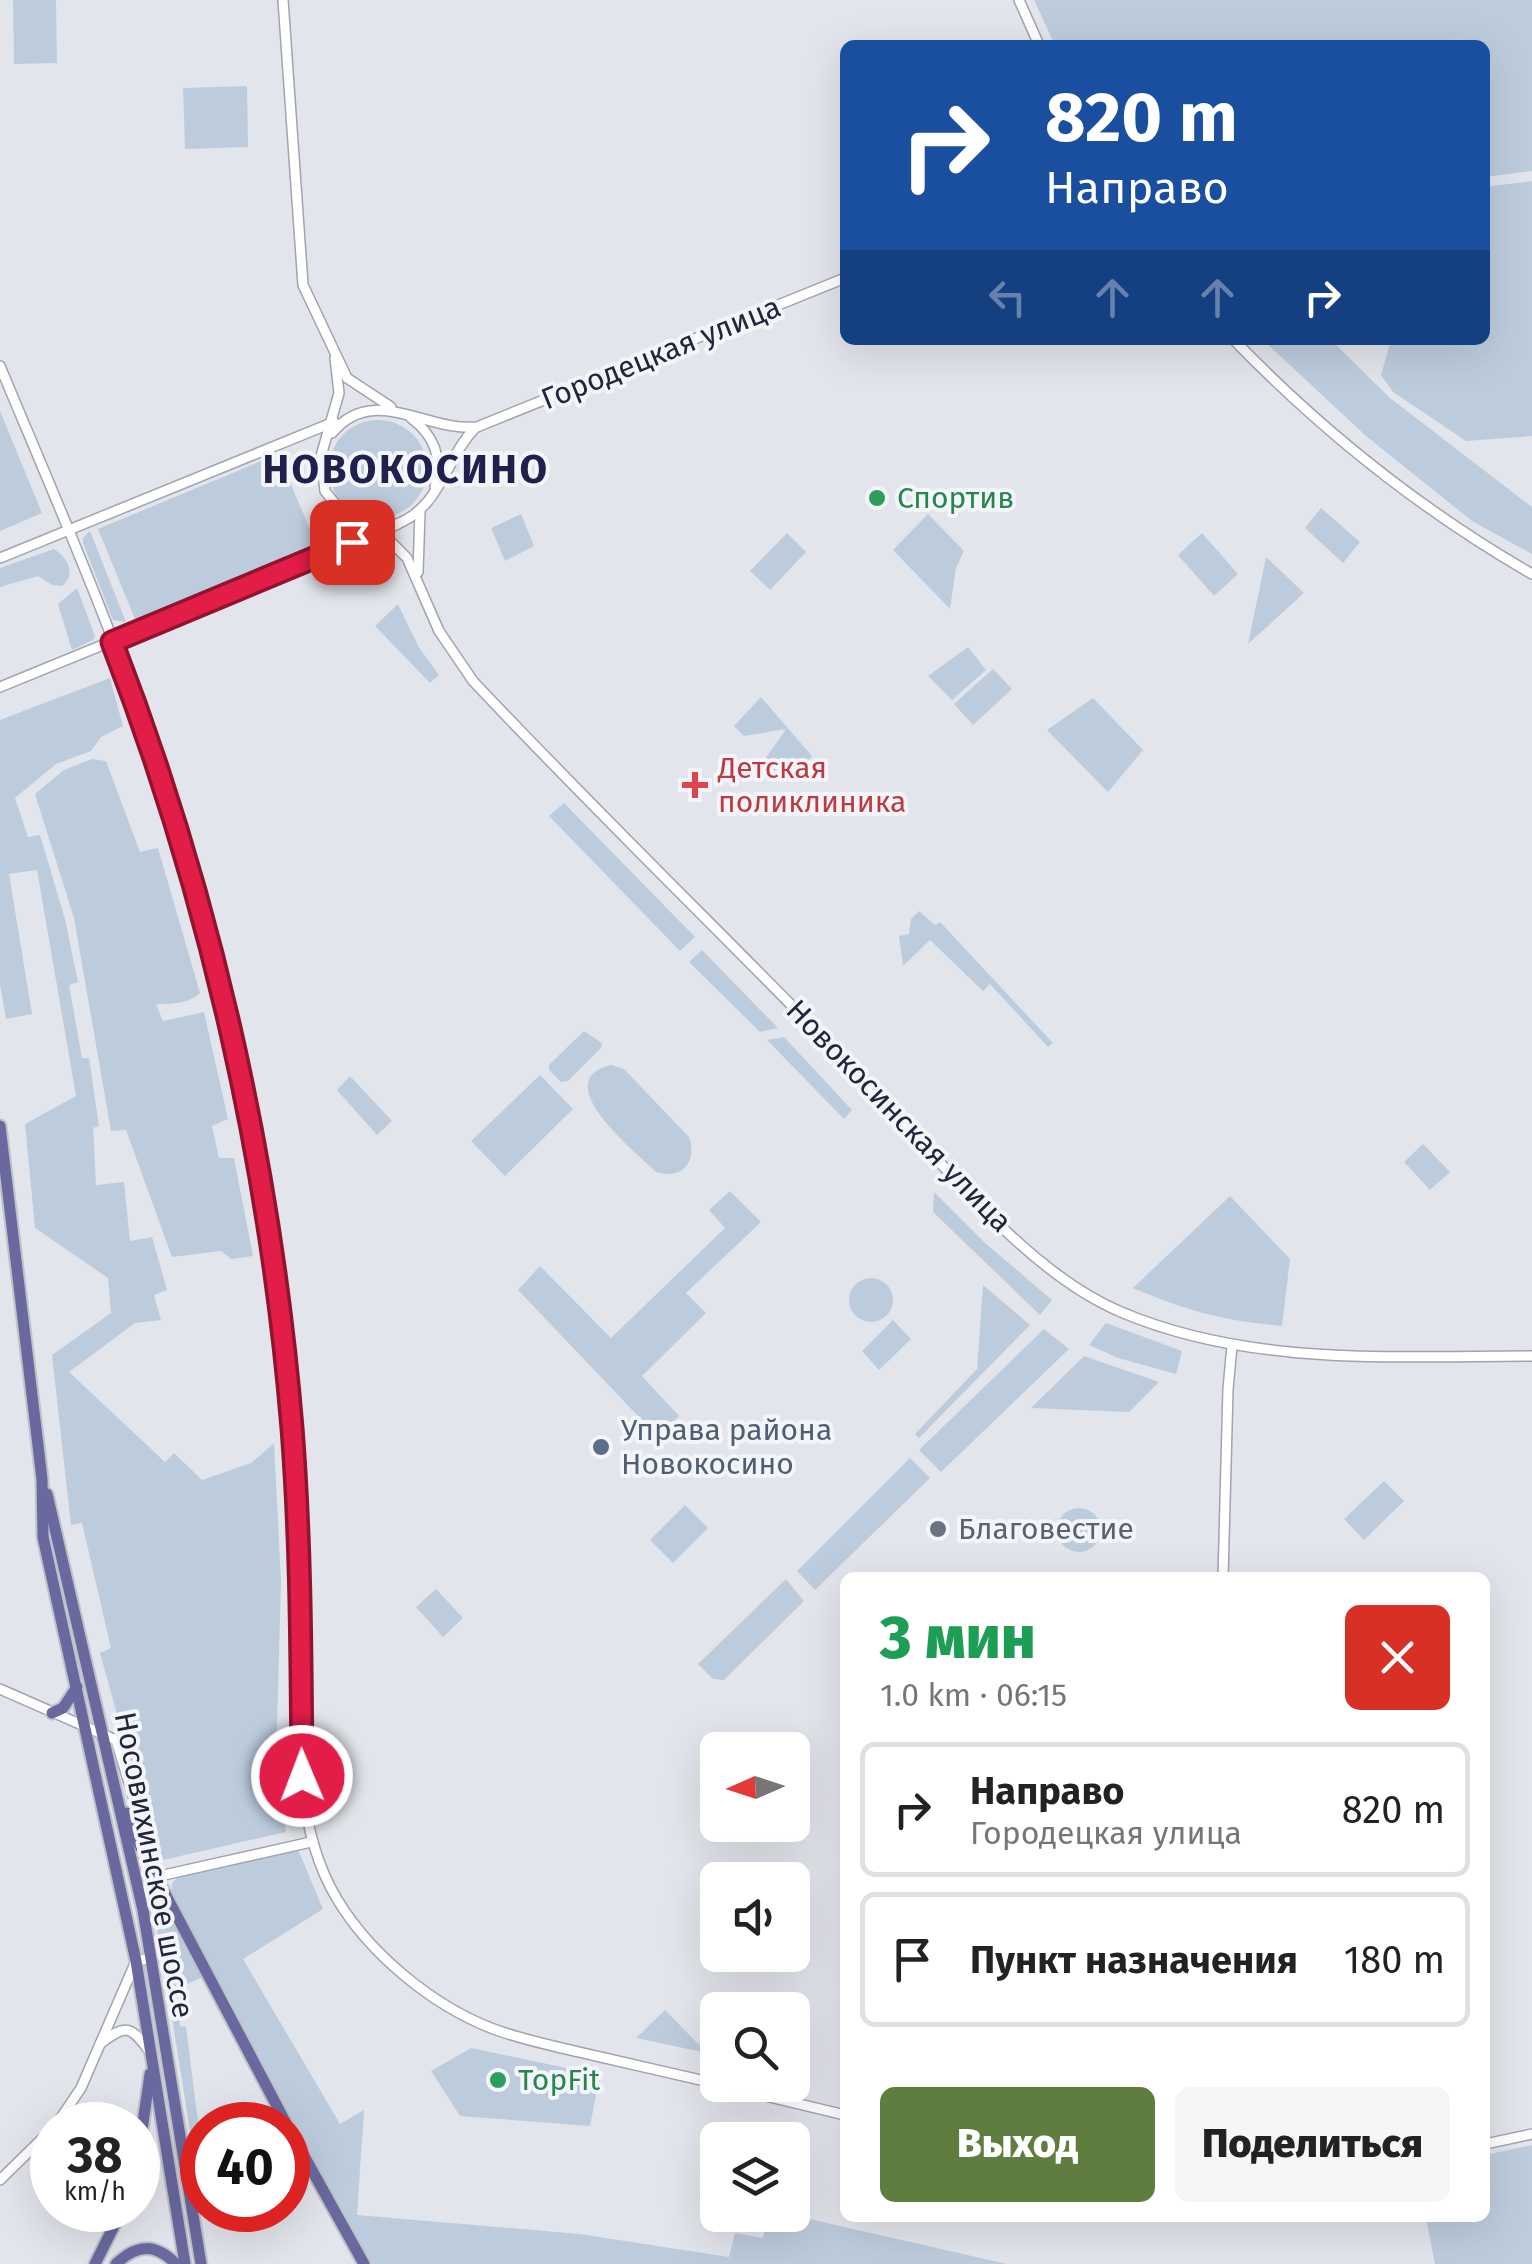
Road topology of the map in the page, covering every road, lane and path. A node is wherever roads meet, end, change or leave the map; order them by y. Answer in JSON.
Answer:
{"nodes":[{"id":1,"x":283,"y":0,"type":"edge"},
{"id":2,"x":1020,"y":0,"type":"edge"},
{"id":3,"x":1037,"y":40,"type":"edge"},
{"id":4,"x":840,"y":280,"type":"edge"},
{"id":5,"x":1239,"y":345,"type":"edge"},
{"id":6,"x":335,"y":358,"type":"junction"},
{"id":7,"x":0,"y":366,"type":"edge"},
{"id":8,"x":401,"y":413,"type":"junction"},
{"id":9,"x":351,"y":416,"type":"junction"},
{"id":10,"x":332,"y":423,"type":"junction"},
{"id":11,"x":477,"y":427,"type":"junction"},
{"id":12,"x":325,"y":446,"type":"junction"},
{"id":13,"x":425,"y":504,"type":"junction"},
{"id":14,"x":353,"y":521,"type":"junction"},
{"id":15,"x":398,"y":524,"type":"junction"},
{"id":16,"x":68,"y":531,"type":"junction"},
{"id":17,"x":376,"y":532,"type":"junction"},
{"id":18,"x":0,"y":558,"type":"edge"},
{"id":19,"x":1532,"y":574,"type":"edge"},
{"id":20,"x":421,"y":589,"type":"junction"},
{"id":21,"x":112,"y":642,"type":"junction"},
{"id":22,"x":0,"y":687,"type":"edge"},
{"id":23,"x":0,"y":1126,"type":"edge"},
{"id":24,"x":1232,"y":1346,"type":"junction"},
{"id":25,"x":1532,"y":1356,"type":"edge"},
{"id":26,"x":42,"y":1478,"type":"junction"},
{"id":27,"x":1223,"y":1572,"type":"edge"},
{"id":28,"x":77,"y":1686,"type":"junction"},
{"id":29,"x":0,"y":1689,"type":"edge"},
{"id":30,"x":52,"y":1713,"type":"junction"},
{"id":31,"x":87,"y":1728,"type":"junction"},
{"id":32,"x":104,"y":1736,"type":"junction"},
{"id":33,"x":115,"y":1784,"type":"junction"},
{"id":34,"x":312,"y":1842,"type":"junction"},
{"id":35,"x":158,"y":1879,"type":"junction"},
{"id":36,"x":143,"y":1910,"type":"junction"},
{"id":37,"x":151,"y":1958,"type":"junction"},
{"id":38,"x":136,"y":1961,"type":"junction"},
{"id":39,"x":98,"y":2046,"type":"junction"},
{"id":40,"x":152,"y":2055,"type":"junction"},
{"id":41,"x":700,"y":2080,"type":"edge"},
{"id":42,"x":71,"y":2102,"type":"edge"},
{"id":43,"x":146,"y":2102,"type":"edge"},
{"id":44,"x":274,"y":2102,"type":"edge"},
{"id":45,"x":790,"y":2102,"type":"edge"},
{"id":46,"x":840,"y":2114,"type":"edge"},
{"id":47,"x":1532,"y":2134,"type":"edge"},
{"id":48,"x":1490,"y":2143,"type":"edge"},
{"id":49,"x":30,"y":2151,"type":"edge"},
{"id":50,"x":310,"y":2167,"type":"edge"},
{"id":51,"x":0,"y":2180,"type":"edge"},
{"id":52,"x":111,"y":2232,"type":"edge"},
{"id":53,"x":95,"y":2264,"type":"edge"},
{"id":54,"x":116,"y":2264,"type":"edge"},
{"id":55,"x":176,"y":2264,"type":"edge"},
{"id":56,"x":186,"y":2264,"type":"edge"},
{"id":57,"x":201,"y":2264,"type":"edge"},
{"id":58,"x":364,"y":2264,"type":"edge"}],
"edges":[{"from":1,"to":6,"type":"street"},
{"from":2,"to":3,"type":"street"},
{"from":4,"to":11,"type":"street","name":"Городецкая улица"},
{"from":5,"to":19,"type":"street"},
{"from":6,"to":8,"type":"street"},
{"from":6,"to":10,"type":"street"},
{"from":7,"to":16,"type":"street"},
{"from":8,"to":9,"type":"street"},
{"from":8,"to":11,"type":"street"},
{"from":8,"to":13,"type":"street"},
{"from":9,"to":10,"type":"street"},
{"from":9,"to":12,"type":"street"},
{"from":10,"to":12,"type":"street"},
{"from":10,"to":16,"type":"street"},
{"from":11,"to":13,"type":"street"},
{"from":12,"to":14,"type":"street"},
{"from":13,"to":15,"type":"street"},
{"from":13,"to":20,"type":"street"},
{"from":14,"to":15,"type":"street"},
{"from":14,"to":17,"type":"street","name":"Новокосинская улица"},
{"from":15,"to":17,"type":"street"},
{"from":16,"to":18,"type":"street"},
{"from":16,"to":21,"type":"street"},
{"from":17,"to":20,"type":"street","name":"Новокосинская улица"},
{"from":17,"to":21,"type":"street"},
{"from":20,"to":24,"type":"street","name":"Новокосинская улица"},
{"from":21,"to":22,"type":"street"},
{"from":21,"to":34,"type":"street"},
{"from":23,"to":26,"type":"main road","name":"Носовихинское шоссе"},
{"from":24,"to":25,"type":"street","name":"Новокосинская улица"},
{"from":24,"to":27,"type":"street"},
{"from":26,"to":28,"type":"main road","name":"Носовихинское шоссе"},
{"from":26,"to":32,"type":"main road","name":"Носовихинское шоссе"},
{"from":28,"to":30,"type":"main road"},
{"from":28,"to":31,"type":"main road","name":"Носовихинское шоссе"},
{"from":29,"to":30,"type":"street"},
{"from":30,"to":31,"type":"street"},
{"from":31,"to":32,"type":"street"},
{"from":31,"to":38,"type":"main road","name":"Носовихинское шоссе"},
{"from":32,"to":33,"type":"main road","name":"Носовихинское шоссе"},
{"from":32,"to":35,"type":"street"},
{"from":33,"to":35,"type":"main road"},
{"from":33,"to":36,"type":"main road","name":"Носовихинское шоссе"},
{"from":34,"to":35,"type":"street"},
{"from":34,"to":41,"type":"street"},
{"from":35,"to":36,"type":"street"},
{"from":35,"to":44,"type":"main road"},
{"from":36,"to":37,"type":"main road","name":"Носовихинское шоссе"},
{"from":37,"to":38,"type":"street"},
{"from":37,"to":57,"type":"main road","name":"Носовихинское шоссе"},
{"from":38,"to":39,"type":"street"},
{"from":38,"to":40,"type":"main road","name":"Носовихинское шоссе"},
{"from":39,"to":40,"type":"street"},
{"from":39,"to":42,"type":"street"},
{"from":40,"to":43,"type":"main road"},
{"from":40,"to":56,"type":"main road","name":"Носовихинское шоссе"},
{"from":45,"to":46,"type":"street"},
{"from":47,"to":48,"type":"street"},
{"from":49,"to":51,"type":"street"},
{"from":50,"to":58,"type":"main road"},
{"from":52,"to":53,"type":"main road"},
{"from":54,"to":55,"type":"main road"}]}
